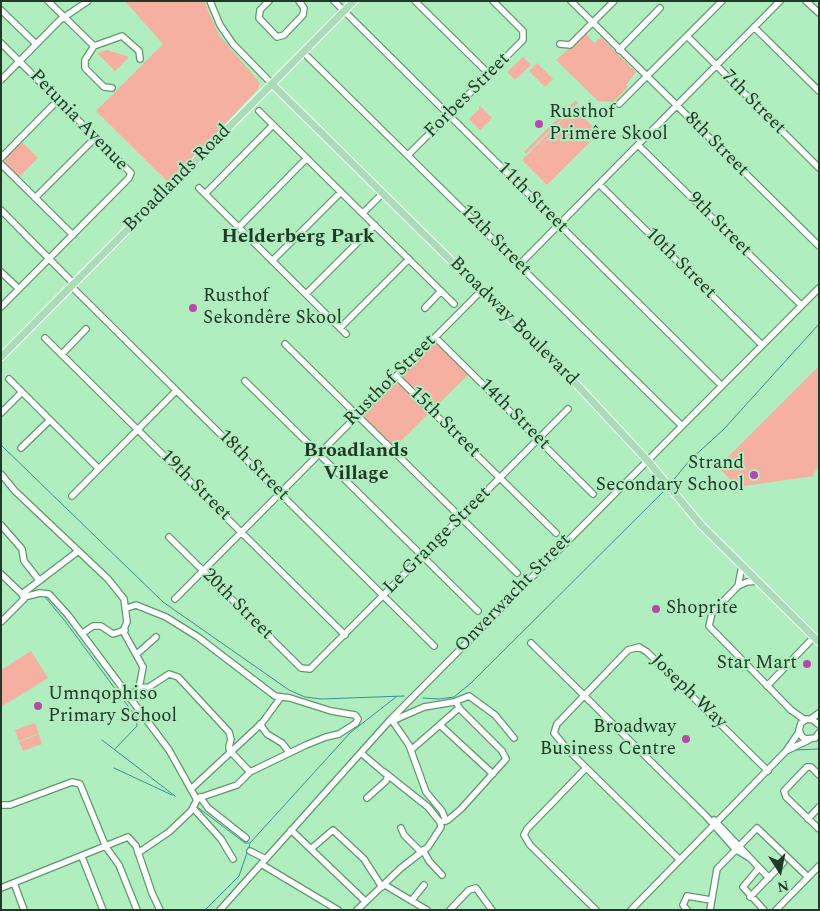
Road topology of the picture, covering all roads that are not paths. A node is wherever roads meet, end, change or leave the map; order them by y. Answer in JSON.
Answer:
{"nodes":[{"id":1,"x":48,"y":1,"type":"edge"},
{"id":2,"x":88,"y":1,"type":"edge"},
{"id":3,"x":210,"y":1,"type":"edge"},
{"id":4,"x":269,"y":1,"type":"edge"},
{"id":5,"x":299,"y":1,"type":"edge"},
{"id":6,"x":334,"y":1,"type":"edge"},
{"id":7,"x":354,"y":1,"type":"edge"},
{"id":8,"x":415,"y":1,"type":"edge"},
{"id":9,"x":493,"y":1,"type":"edge"},
{"id":10,"x":571,"y":1,"type":"edge"},
{"id":11,"x":614,"y":1,"type":"edge"},
{"id":12,"x":722,"y":1,"type":"edge"},
{"id":13,"x":780,"y":1,"type":"edge"},
{"id":14,"x":806,"y":1,"type":"edge"},
{"id":15,"x":660,"y":8,"type":"dead end"},
{"id":16,"x":1,"y":10,"type":"edge"},
{"id":17,"x":344,"y":12,"type":"junction"},
{"id":18,"x":819,"y":13,"type":"edge"},
{"id":19,"x":64,"y":17,"type":"junction"},
{"id":20,"x":592,"y":23,"type":"junction"},
{"id":21,"x":754,"y":27,"type":"junction"},
{"id":22,"x":687,"y":36,"type":"junction"},
{"id":23,"x":1,"y":43,"type":"edge"},
{"id":24,"x":36,"y":44,"type":"junction"},
{"id":25,"x":560,"y":44,"type":"dead end"},
{"id":26,"x":94,"y":46,"type":"junction"},
{"id":27,"x":620,"y":50,"type":"junction"},
{"id":28,"x":308,"y":57,"type":"dead end"},
{"id":29,"x":140,"y":59,"type":"dead end"},
{"id":30,"x":20,"y":62,"type":"junction"},
{"id":31,"x":716,"y":66,"type":"junction"},
{"id":32,"x":489,"y":74,"type":"junction"},
{"id":33,"x":646,"y":77,"type":"junction"},
{"id":34,"x":1,"y":80,"type":"edge"},
{"id":35,"x":272,"y":84,"type":"junction"},
{"id":36,"x":112,"y":88,"type":"dead end"},
{"id":37,"x":819,"y":91,"type":"edge"},
{"id":38,"x":58,"y":100,"type":"junction"},
{"id":39,"x":619,"y":104,"type":"dead end"},
{"id":40,"x":677,"y":106,"type":"junction"},
{"id":41,"x":260,"y":111,"type":"dead end"},
{"id":42,"x":449,"y":116,"type":"junction"},
{"id":43,"x":274,"y":125,"type":"junction"},
{"id":44,"x":96,"y":137,"type":"junction"},
{"id":45,"x":638,"y":145,"type":"junction"},
{"id":46,"x":408,"y":155,"type":"junction"},
{"id":47,"x":1,"y":158,"type":"edge"},
{"id":48,"x":307,"y":158,"type":"junction"},
{"id":49,"x":1,"y":164,"type":"edge"},
{"id":50,"x":819,"y":168,"type":"edge"},
{"id":51,"x":600,"y":184,"type":"junction"},
{"id":52,"x":199,"y":188,"type":"dead end"},
{"id":53,"x":341,"y":192,"type":"junction"},
{"id":54,"x":383,"y":193,"type":"junction"},
{"id":55,"x":204,"y":194,"type":"junction"},
{"id":56,"x":35,"y":198,"type":"junction"},
{"id":57,"x":1,"y":210,"type":"edge"},
{"id":58,"x":363,"y":213,"type":"junction"},
{"id":59,"x":374,"y":225,"type":"junction"},
{"id":60,"x":559,"y":225,"type":"junction"},
{"id":61,"x":239,"y":227,"type":"junction"},
{"id":62,"x":73,"y":235,"type":"junction"},
{"id":63,"x":819,"y":246,"type":"edge"},
{"id":64,"x":50,"y":258,"type":"junction"},
{"id":65,"x":408,"y":259,"type":"junction"},
{"id":66,"x":272,"y":261,"type":"junction"},
{"id":67,"x":519,"y":265,"type":"junction"},
{"id":68,"x":1,"y":272,"type":"edge"},
{"id":69,"x":73,"y":285,"type":"junction"},
{"id":70,"x":819,"y":288,"type":"edge"},
{"id":71,"x":19,"y":289,"type":"junction"},
{"id":72,"x":441,"y":291,"type":"junction"},
{"id":73,"x":481,"y":291,"type":"junction"},
{"id":74,"x":306,"y":294,"type":"junction"},
{"id":75,"x":454,"y":304,"type":"dead end"},
{"id":76,"x":801,"y":305,"type":"junction"},
{"id":77,"x":1,"y":307,"type":"edge"},
{"id":78,"x":425,"y":308,"type":"dead end"},
{"id":79,"x":340,"y":328,"type":"junction"},
{"id":80,"x":86,"y":329,"type":"dead end"},
{"id":81,"x":346,"y":334,"type":"dead end"},
{"id":82,"x":435,"y":337,"type":"junction"},
{"id":83,"x":45,"y":338,"type":"dead end"},
{"id":84,"x":285,"y":344,"type":"dead end"},
{"id":85,"x":761,"y":344,"type":"junction"},
{"id":86,"x":62,"y":354,"type":"junction"},
{"id":87,"x":1,"y":357,"type":"edge"},
{"id":88,"x":396,"y":376,"type":"junction"},
{"id":89,"x":9,"y":379,"type":"dead end"},
{"id":90,"x":245,"y":381,"type":"dead end"},
{"id":91,"x":721,"y":384,"type":"junction"},
{"id":92,"x":176,"y":390,"type":"junction"},
{"id":93,"x":22,"y":392,"type":"junction"},
{"id":94,"x":568,"y":409,"type":"dead end"},
{"id":95,"x":1,"y":413,"type":"edge"},
{"id":96,"x":357,"y":415,"type":"junction"},
{"id":97,"x":50,"y":420,"type":"junction"},
{"id":98,"x":680,"y":425,"type":"junction"},
{"id":99,"x":138,"y":430,"type":"junction"},
{"id":100,"x":538,"y":439,"type":"junction"},
{"id":101,"x":21,"y":448,"type":"dead end"},
{"id":102,"x":319,"y":454,"type":"junction"},
{"id":103,"x":647,"y":460,"type":"junction"},
{"id":104,"x":99,"y":469,"type":"junction"},
{"id":105,"x":1,"y":474,"type":"edge"},
{"id":106,"x":500,"y":478,"type":"junction"},
{"id":107,"x":8,"y":481,"type":"junction"},
{"id":108,"x":1,"y":487,"type":"edge"},
{"id":109,"x":280,"y":493,"type":"junction"},
{"id":110,"x":593,"y":494,"type":"dead end"},
{"id":111,"x":72,"y":496,"type":"dead end"},
{"id":112,"x":461,"y":518,"type":"junction"},
{"id":113,"x":1,"y":524,"type":"edge"},
{"id":114,"x":241,"y":532,"type":"junction"},
{"id":115,"x":556,"y":533,"type":"dead end"},
{"id":116,"x":169,"y":537,"type":"dead end"},
{"id":117,"x":77,"y":552,"type":"junction"},
{"id":118,"x":422,"y":556,"type":"junction"},
{"id":119,"x":742,"y":566,"type":"junction"},
{"id":120,"x":203,"y":571,"type":"junction"},
{"id":121,"x":517,"y":573,"type":"dead end"},
{"id":122,"x":1,"y":574,"type":"edge"},
{"id":123,"x":39,"y":580,"type":"junction"},
{"id":124,"x":757,"y":581,"type":"junction"},
{"id":125,"x":738,"y":586,"type":"junction"},
{"id":126,"x":23,"y":596,"type":"junction"},
{"id":127,"x":384,"y":596,"type":"junction"},
{"id":128,"x":175,"y":599,"type":"dead end"},
{"id":129,"x":127,"y":608,"type":"junction"},
{"id":130,"x":478,"y":611,"type":"dead end"},
{"id":131,"x":1,"y":622,"type":"edge"},
{"id":132,"x":125,"y":630,"type":"junction"},
{"id":133,"x":82,"y":634,"type":"junction"},
{"id":134,"x":345,"y":635,"type":"junction"},
{"id":135,"x":156,"y":637,"type":"dead end"},
{"id":136,"x":816,"y":639,"type":"edge"},
{"id":137,"x":531,"y":643,"type":"dead end"},
{"id":138,"x":434,"y":646,"type":"dead end"},
{"id":139,"x":137,"y":654,"type":"junction"},
{"id":140,"x":306,"y":670,"type":"joint"},
{"id":141,"x":767,"y":686,"type":"junction"},
{"id":142,"x":138,"y":688,"type":"junction"},
{"id":143,"x":130,"y":696,"type":"junction"},
{"id":144,"x":584,"y":696,"type":"junction"},
{"id":145,"x":281,"y":698,"type":"junction"},
{"id":146,"x":456,"y":702,"type":"junction"},
{"id":147,"x":459,"y":708,"type":"junction"},
{"id":148,"x":791,"y":710,"type":"junction"},
{"id":149,"x":819,"y":713,"type":"edge"},
{"id":150,"x":808,"y":719,"type":"junction"},
{"id":151,"x":391,"y":720,"type":"junction"},
{"id":152,"x":260,"y":724,"type":"junction"},
{"id":153,"x":819,"y":725,"type":"edge"},
{"id":154,"x":440,"y":726,"type":"junction"},
{"id":155,"x":799,"y":730,"type":"junction"},
{"id":156,"x":819,"y":734,"type":"edge"},
{"id":157,"x":514,"y":738,"type":"dead end"},
{"id":158,"x":811,"y":740,"type":"junction"},
{"id":159,"x":819,"y":742,"type":"edge"},
{"id":160,"x":411,"y":750,"type":"junction"},
{"id":161,"x":786,"y":751,"type":"junction"},
{"id":162,"x":289,"y":752,"type":"junction"},
{"id":163,"x":231,"y":753,"type":"junction"},
{"id":164,"x":361,"y":753,"type":"junction"},
{"id":165,"x":586,"y":768,"type":"junction"},
{"id":166,"x":768,"y":771,"type":"junction"},
{"id":167,"x":250,"y":772,"type":"junction"},
{"id":168,"x":384,"y":772,"type":"junction"},
{"id":169,"x":493,"y":774,"type":"junction"},
{"id":170,"x":819,"y":775,"type":"edge"},
{"id":171,"x":191,"y":789,"type":"junction"},
{"id":172,"x":198,"y":798,"type":"junction"},
{"id":173,"x":367,"y":798,"type":"dead end"},
{"id":174,"x":1,"y":805,"type":"edge"},
{"id":175,"x":193,"y":808,"type":"junction"},
{"id":176,"x":819,"y":808,"type":"edge"},
{"id":177,"x":808,"y":819,"type":"junction"},
{"id":178,"x":443,"y":821,"type":"junction"},
{"id":179,"x":715,"y":824,"type":"junction"},
{"id":180,"x":401,"y":828,"type":"dead end"},
{"id":181,"x":819,"y":829,"type":"edge"},
{"id":182,"x":291,"y":830,"type":"junction"},
{"id":183,"x":246,"y":838,"type":"dead end"},
{"id":184,"x":106,"y":847,"type":"junction"},
{"id":185,"x":737,"y":847,"type":"junction"},
{"id":186,"x":312,"y":848,"type":"junction"},
{"id":187,"x":250,"y":851,"type":"dead end"},
{"id":188,"x":422,"y":851,"type":"junction"},
{"id":189,"x":138,"y":853,"type":"junction"},
{"id":190,"x":82,"y":857,"type":"junction"},
{"id":191,"x":232,"y":859,"type":"dead end"},
{"id":192,"x":679,"y":859,"type":"junction"},
{"id":193,"x":264,"y":861,"type":"junction"},
{"id":194,"x":783,"y":863,"type":"dead end"},
{"id":195,"x":819,"y":866,"type":"edge"},
{"id":196,"x":759,"y":868,"type":"junction"},
{"id":197,"x":442,"y":875,"type":"dead end"},
{"id":198,"x":808,"y":877,"type":"junction"},
{"id":199,"x":769,"y":878,"type":"junction"},
{"id":200,"x":14,"y":883,"type":"junction"},
{"id":201,"x":424,"y":885,"type":"dead end"},
{"id":202,"x":383,"y":886,"type":"junction"},
{"id":203,"x":1,"y":888,"type":"edge"},
{"id":204,"x":750,"y":897,"type":"junction"},
{"id":205,"x":412,"y":900,"type":"junction"},
{"id":206,"x":711,"y":900,"type":"junction"},
{"id":207,"x":365,"y":901,"type":"junction"},
{"id":208,"x":453,"y":909,"type":"edge"},
{"id":209,"x":24,"y":910,"type":"edge"},
{"id":210,"x":103,"y":910,"type":"edge"},
{"id":211,"x":137,"y":910,"type":"edge"},
{"id":212,"x":160,"y":910,"type":"edge"},
{"id":213,"x":220,"y":910,"type":"edge"},
{"id":214,"x":338,"y":910,"type":"edge"},
{"id":215,"x":357,"y":910,"type":"edge"},
{"id":216,"x":428,"y":910,"type":"edge"},
{"id":217,"x":492,"y":910,"type":"edge"},
{"id":218,"x":596,"y":910,"type":"edge"},
{"id":219,"x":631,"y":910,"type":"edge"},
{"id":220,"x":687,"y":910,"type":"edge"},
{"id":221,"x":710,"y":910,"type":"edge"},
{"id":222,"x":764,"y":910,"type":"edge"},
{"id":223,"x":776,"y":910,"type":"edge"}],
"edges":[{"from":1,"to":19,"type":"street"},
{"from":2,"to":19,"type":"street"},
{"from":3,"to":35,"type":"street","name":"Broadway Boulevard"},
{"from":4,"to":5,"type":"street"},
{"from":6,"to":17,"type":"street","name":"11th Street"},
{"from":7,"to":17,"type":"main road","name":"Broadlands Road"},
{"from":8,"to":32,"type":"street"},
{"from":9,"to":32,"type":"street","name":"Forbes Street"},
{"from":10,"to":20,"type":"street","name":"8th Street"},
{"from":11,"to":20,"type":"street"},
{"from":12,"to":22,"type":"street"},
{"from":13,"to":21,"type":"street"},
{"from":14,"to":18,"type":"street"},
{"from":15,"to":27,"type":"street"},
{"from":16,"to":24,"type":"street"},
{"from":17,"to":35,"type":"main road","name":"Broadlands Road"},
{"from":17,"to":42,"type":"street","name":"11th Street"},
{"from":19,"to":24,"type":"street"},
{"from":19,"to":26,"type":"street"},
{"from":20,"to":25,"type":"street"},
{"from":20,"to":27,"type":"street","name":"8th Street"},
{"from":21,"to":31,"type":"street"},
{"from":21,"to":37,"type":"street"},
{"from":22,"to":31,"type":"street","name":"7th Street"},
{"from":22,"to":33,"type":"street"},
{"from":23,"to":30,"type":"street","name":"Petunia Avenue"},
{"from":24,"to":30,"type":"street"},
{"from":26,"to":29,"type":"street"},
{"from":26,"to":36,"type":"street"},
{"from":27,"to":33,"type":"street","name":"8th Street"},
{"from":28,"to":46,"type":"street","name":"12th Street"},
{"from":30,"to":34,"type":"street"},
{"from":30,"to":38,"type":"street","name":"Petunia Avenue"},
{"from":31,"to":40,"type":"street"},
{"from":31,"to":50,"type":"street","name":"7th Street"},
{"from":32,"to":42,"type":"street","name":"Forbes Street"},
{"from":33,"to":39,"type":"street"},
{"from":33,"to":40,"type":"street","name":"8th Street"},
{"from":35,"to":54,"type":"main road","name":"Broadway Boulevard"},
{"from":35,"to":69,"type":"main road","name":"Broadlands Road"},
{"from":38,"to":44,"type":"street","name":"Petunia Avenue"},
{"from":38,"to":47,"type":"street"},
{"from":40,"to":45,"type":"street"},
{"from":40,"to":63,"type":"street","name":"8th Street"},
{"from":41,"to":43,"type":"street"},
{"from":42,"to":46,"type":"street","name":"Forbes Street"},
{"from":42,"to":60,"type":"street","name":"11th Street"},
{"from":43,"to":48,"type":"street"},
{"from":43,"to":55,"type":"street"},
{"from":44,"to":56,"type":"street"},
{"from":44,"to":62,"type":"street","name":"Petunia Avenue"},
{"from":45,"to":51,"type":"street"},
{"from":45,"to":76,"type":"street","name":"9th Street"},
{"from":46,"to":67,"type":"street","name":"12th Street"},
{"from":48,"to":53,"type":"street"},
{"from":48,"to":61,"type":"street"},
{"from":49,"to":56,"type":"street"},
{"from":51,"to":60,"type":"street"},
{"from":51,"to":85,"type":"street","name":"10th Street"},
{"from":52,"to":55,"type":"street"},
{"from":53,"to":58,"type":"street"},
{"from":53,"to":66,"type":"street"},
{"from":54,"to":58,"type":"street"},
{"from":54,"to":73,"type":"main road","name":"Broadway Boulevard"},
{"from":55,"to":61,"type":"street"},
{"from":56,"to":62,"type":"street"},
{"from":57,"to":64,"type":"street","name":"18th Street"},
{"from":58,"to":59,"type":"street"},
{"from":59,"to":65,"type":"street"},
{"from":59,"to":74,"type":"street"},
{"from":60,"to":67,"type":"street"},
{"from":60,"to":91,"type":"street","name":"11th Street"},
{"from":61,"to":66,"type":"street"},
{"from":62,"to":64,"type":"street","name":"Petunia Avenue"},
{"from":64,"to":69,"type":"street","name":"18th Street"},
{"from":64,"to":71,"type":"street","name":"Petunia Avenue"},
{"from":65,"to":72,"type":"street"},
{"from":65,"to":79,"type":"street"},
{"from":66,"to":74,"type":"street"},
{"from":67,"to":98,"type":"street","name":"12th Street"},
{"from":68,"to":71,"type":"street"},
{"from":69,"to":87,"type":"main road","name":"Broadlands Road"},
{"from":69,"to":92,"type":"street","name":"18th Street"},
{"from":70,"to":76,"type":"street","name":"Onverwacht Street"},
{"from":71,"to":77,"type":"street","name":"Petunia Avenue"},
{"from":72,"to":75,"type":"street"},
{"from":72,"to":78,"type":"street"},
{"from":73,"to":82,"type":"street","name":"Rusthof Street"},
{"from":73,"to":103,"type":"main road","name":"Broadway Boulevard"},
{"from":74,"to":79,"type":"street"},
{"from":76,"to":85,"type":"street","name":"Onverwacht Street"},
{"from":79,"to":81,"type":"street"},
{"from":80,"to":86,"type":"street"},
{"from":82,"to":88,"type":"street","name":"Rusthof Street"},
{"from":82,"to":100,"type":"street","name":"14th Street"},
{"from":83,"to":86,"type":"street","name":"19th Street"},
{"from":84,"to":96,"type":"street"},
{"from":85,"to":91,"type":"street","name":"Onverwacht Street"},
{"from":86,"to":99,"type":"street","name":"19th Street"},
{"from":88,"to":96,"type":"street","name":"Rusthof Street"},
{"from":88,"to":106,"type":"street","name":"15th Street"},
{"from":89,"to":93,"type":"street"},
{"from":90,"to":102,"type":"street"},
{"from":91,"to":98,"type":"street","name":"Onverwacht Street"},
{"from":92,"to":99,"type":"street"},
{"from":92,"to":109,"type":"street","name":"18th Street"},
{"from":93,"to":95,"type":"street"},
{"from":93,"to":97,"type":"street"},
{"from":94,"to":100,"type":"street","name":"Le Grange Street"},
{"from":96,"to":102,"type":"street","name":"Rusthof Street"},
{"from":96,"to":112,"type":"street"},
{"from":97,"to":101,"type":"street"},
{"from":97,"to":104,"type":"street"},
{"from":98,"to":103,"type":"street","name":"Onverwacht Street"},
{"from":99,"to":104,"type":"street"},
{"from":99,"to":114,"type":"street","name":"19th Street"},
{"from":100,"to":106,"type":"street","name":"Le Grange Street"},
{"from":100,"to":110,"type":"street","name":"14th Street"},
{"from":102,"to":109,"type":"street","name":"Rusthof Street"},
{"from":102,"to":118,"type":"street"},
{"from":103,"to":119,"type":"main road","name":"Broadway Boulevard"},
{"from":103,"to":151,"type":"street","name":"Onverwacht Street"},
{"from":104,"to":111,"type":"street"},
{"from":105,"to":107,"type":"street"},
{"from":106,"to":112,"type":"street","name":"Le Grange Street"},
{"from":106,"to":115,"type":"street","name":"15th Street"},
{"from":107,"to":108,"type":"street"},
{"from":107,"to":117,"type":"street"},
{"from":109,"to":114,"type":"street","name":"Rusthof Street"},
{"from":109,"to":127,"type":"street","name":"18th Street"},
{"from":112,"to":118,"type":"street","name":"Le Grange Street"},
{"from":112,"to":121,"type":"street"},
{"from":113,"to":123,"type":"street"},
{"from":114,"to":120,"type":"street","name":"Rusthof Street"},
{"from":114,"to":134,"type":"street","name":"19th Street"},
{"from":116,"to":120,"type":"street","name":"20th Street"},
{"from":117,"to":123,"type":"street"},
{"from":117,"to":129,"type":"street"},
{"from":118,"to":127,"type":"street","name":"Le Grange Street"},
{"from":118,"to":130,"type":"street"},
{"from":119,"to":124,"type":"main road","name":"Broadway Boulevard"},
{"from":119,"to":125,"type":"street"},
{"from":120,"to":128,"type":"street","name":"Rusthof Street"},
{"from":120,"to":140,"type":"street","name":"20th Street"},
{"from":122,"to":126,"type":"street"},
{"from":123,"to":126,"type":"street"},
{"from":124,"to":125,"type":"street"},
{"from":124,"to":136,"type":"main road","name":"Broadway Boulevard"},
{"from":125,"to":141,"type":"street"},
{"from":126,"to":131,"type":"street"},
{"from":126,"to":133,"type":"street"},
{"from":127,"to":134,"type":"street","name":"Le Grange Street"},
{"from":127,"to":138,"type":"street","name":"18th Street"},
{"from":129,"to":132,"type":"street"},
{"from":129,"to":145,"type":"street"},
{"from":132,"to":133,"type":"street"},
{"from":132,"to":139,"type":"street"},
{"from":133,"to":143,"type":"street"},
{"from":134,"to":140,"type":"street","name":"Le Grange Street"},
{"from":135,"to":139,"type":"street"},
{"from":136,"to":141,"type":"street"},
{"from":137,"to":144,"type":"street"},
{"from":139,"to":142,"type":"street"},
{"from":141,"to":148,"type":"street"},
{"from":142,"to":143,"type":"street"},
{"from":142,"to":163,"type":"street"},
{"from":143,"to":171,"type":"street"},
{"from":144,"to":165,"type":"street"},
{"from":144,"to":166,"type":"street","name":"Joseph Way"},
{"from":144,"to":179,"type":"street"},
{"from":145,"to":152,"type":"street"},
{"from":145,"to":162,"type":"street"},
{"from":146,"to":147,"type":"street"},
{"from":146,"to":151,"type":"street"},
{"from":146,"to":157,"type":"street"},
{"from":147,"to":154,"type":"street"},
{"from":147,"to":169,"type":"street"},
{"from":148,"to":150,"type":"street"},
{"from":148,"to":155,"type":"street"},
{"from":149,"to":150,"type":"street"},
{"from":150,"to":153,"type":"street"},
{"from":150,"to":155,"type":"street"},
{"from":151,"to":160,"type":"street"},
{"from":151,"to":164,"type":"street","name":"Onverwacht Street"},
{"from":152,"to":162,"type":"street"},
{"from":152,"to":163,"type":"street"},
{"from":154,"to":160,"type":"street"},
{"from":154,"to":169,"type":"street"},
{"from":155,"to":158,"type":"street"},
{"from":155,"to":161,"type":"street"},
{"from":156,"to":158,"type":"street"},
{"from":158,"to":159,"type":"street"},
{"from":158,"to":161,"type":"street"},
{"from":160,"to":178,"type":"street"},
{"from":161,"to":166,"type":"street"},
{"from":162,"to":167,"type":"street"},
{"from":163,"to":167,"type":"street"},
{"from":163,"to":171,"type":"street"},
{"from":164,"to":168,"type":"street"},
{"from":164,"to":182,"type":"street","name":"Onverwacht Street"},
{"from":165,"to":192,"type":"street"},
{"from":165,"to":218,"type":"street"},
{"from":166,"to":179,"type":"street"},
{"from":167,"to":172,"type":"street"},
{"from":168,"to":173,"type":"street"},
{"from":168,"to":178,"type":"street"},
{"from":169,"to":178,"type":"street"},
{"from":170,"to":177,"type":"street"},
{"from":171,"to":172,"type":"street"},
{"from":172,"to":175,"type":"street"},
{"from":172,"to":183,"type":"street"},
{"from":174,"to":184,"type":"street"},
{"from":175,"to":189,"type":"street"},
{"from":175,"to":191,"type":"street"},
{"from":176,"to":177,"type":"street"},
{"from":177,"to":181,"type":"street"},
{"from":178,"to":188,"type":"street"},
{"from":179,"to":185,"type":"street"},
{"from":179,"to":192,"type":"street"},
{"from":180,"to":188,"type":"street"},
{"from":182,"to":186,"type":"street"},
{"from":182,"to":193,"type":"street","name":"Onverwacht Street"},
{"from":184,"to":189,"type":"street"},
{"from":184,"to":190,"type":"street"},
{"from":184,"to":211,"type":"street"},
{"from":185,"to":196,"type":"street"},
{"from":185,"to":198,"type":"street"},
{"from":185,"to":206,"type":"street"},
{"from":186,"to":202,"type":"street"},
{"from":186,"to":207,"type":"street"},
{"from":187,"to":193,"type":"street"},
{"from":188,"to":197,"type":"street"},
{"from":188,"to":202,"type":"street"},
{"from":189,"to":212,"type":"street"},
{"from":190,"to":200,"type":"street"},
{"from":190,"to":210,"type":"street"},
{"from":192,"to":219,"type":"street"},
{"from":193,"to":213,"type":"street","name":"Onverwacht Street"},
{"from":193,"to":214,"type":"street"},
{"from":194,"to":199,"type":"street"},
{"from":195,"to":198,"type":"street"},
{"from":196,"to":199,"type":"street"},
{"from":196,"to":204,"type":"street"},
{"from":198,"to":223,"type":"street"},
{"from":199,"to":204,"type":"street"},
{"from":200,"to":203,"type":"street"},
{"from":200,"to":209,"type":"street"},
{"from":201,"to":205,"type":"street"},
{"from":202,"to":205,"type":"street"},
{"from":202,"to":207,"type":"street"},
{"from":204,"to":222,"type":"street"},
{"from":205,"to":216,"type":"street"},
{"from":206,"to":220,"type":"street"},
{"from":206,"to":221,"type":"street"},
{"from":207,"to":215,"type":"street"},
{"from":208,"to":217,"type":"street"}]}
